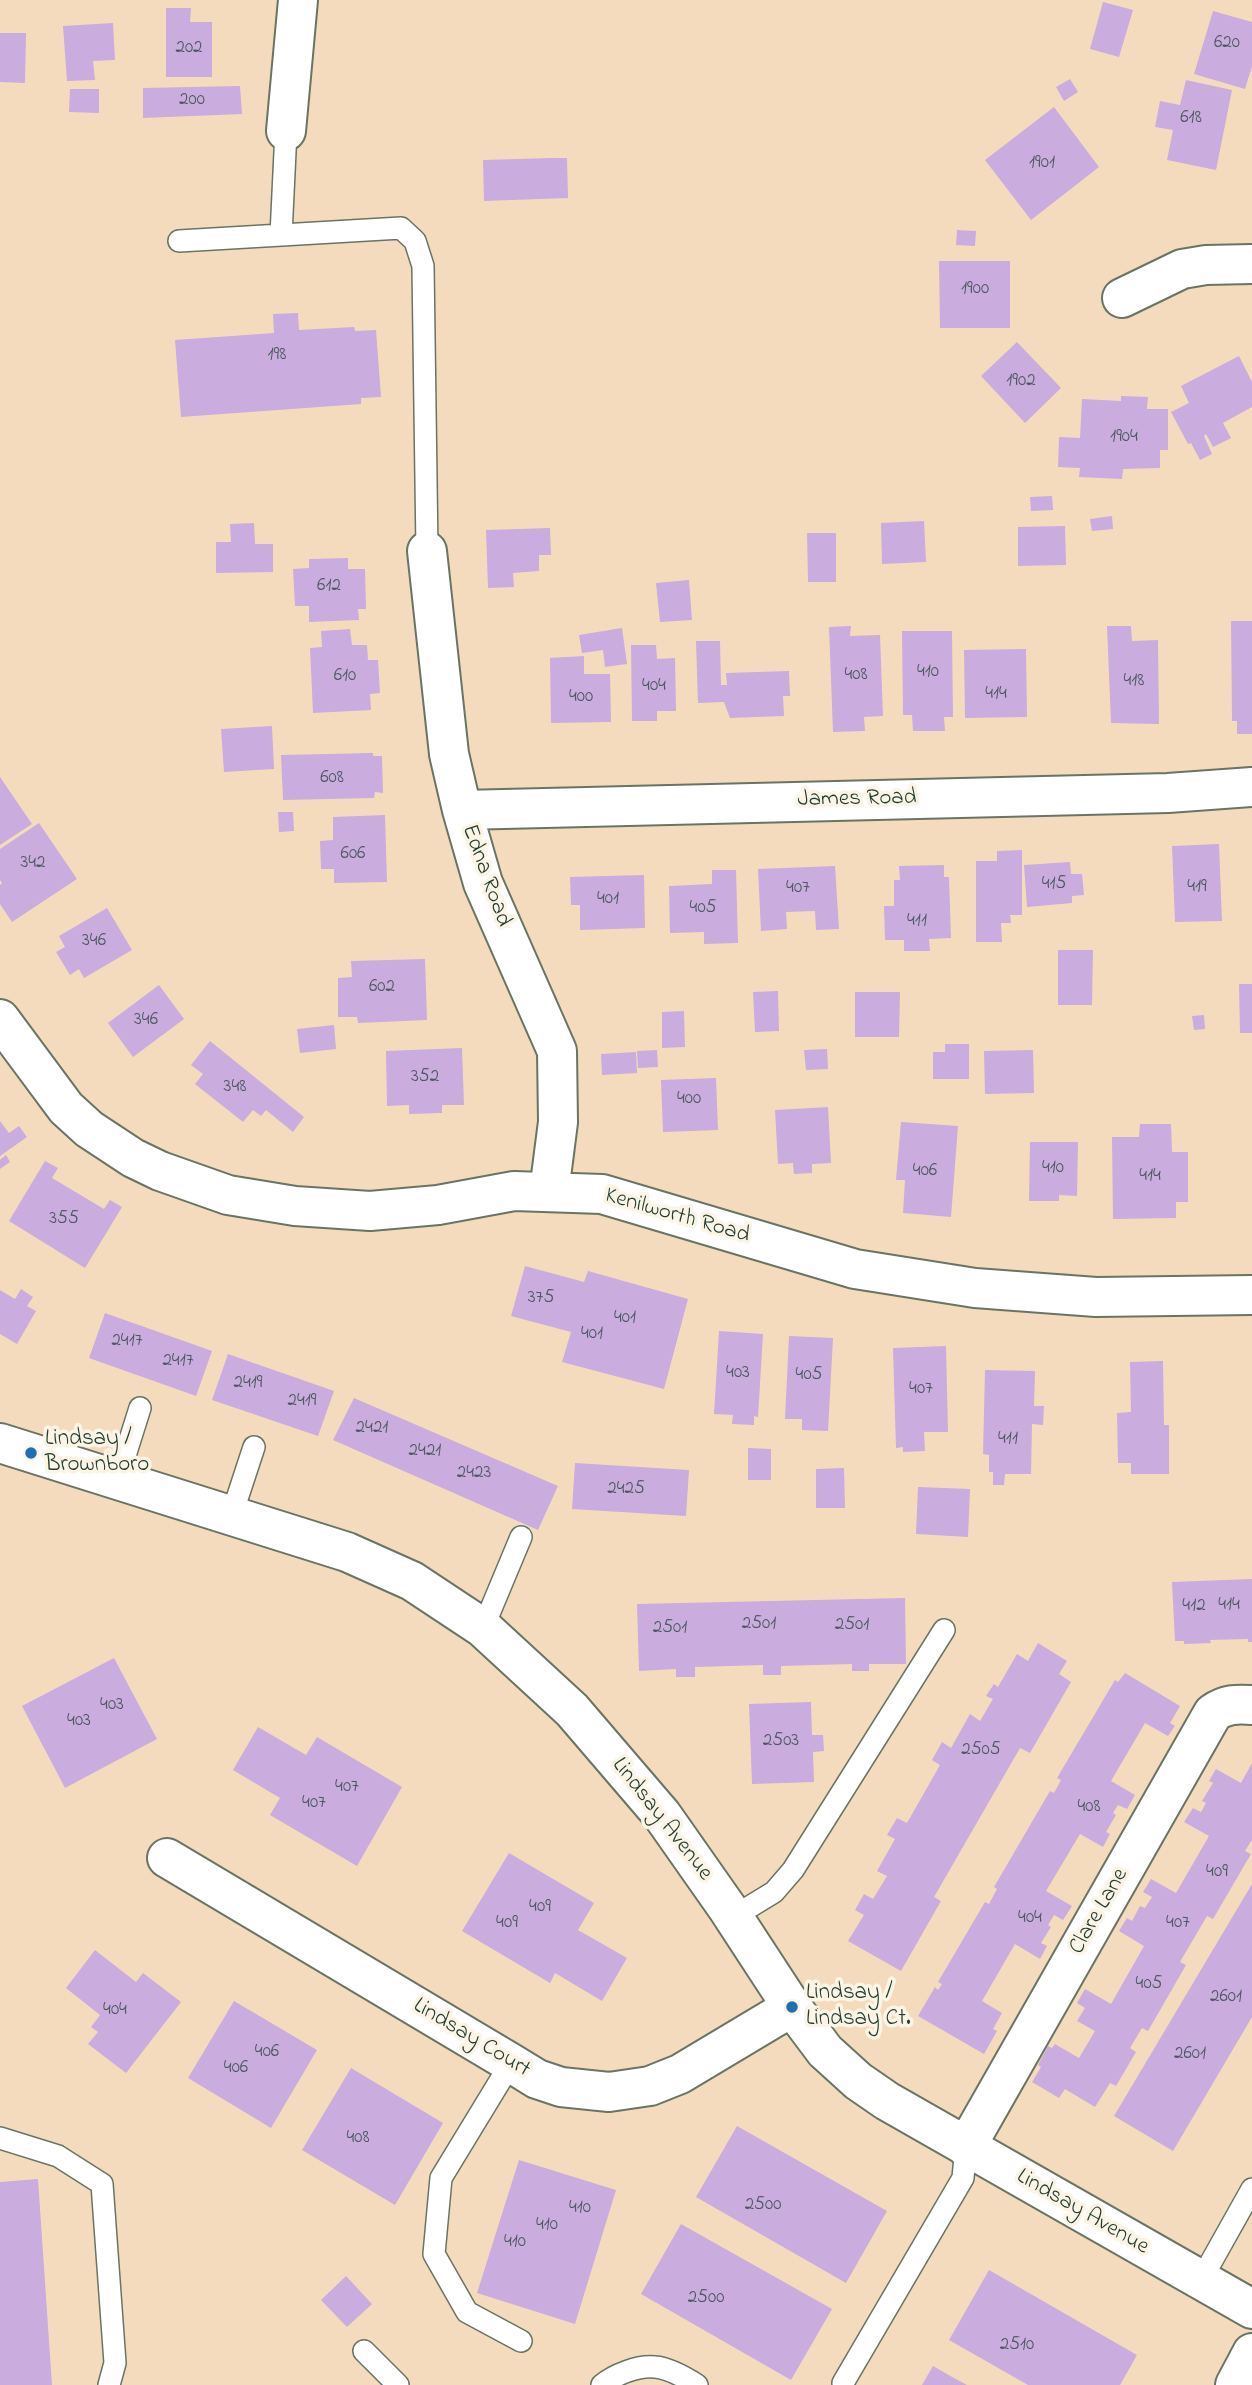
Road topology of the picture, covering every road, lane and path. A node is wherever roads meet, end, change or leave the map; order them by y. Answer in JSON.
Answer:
{"nodes":[{"id":1,"x":298,"y":0,"type":"edge"},
{"id":2,"x":286,"y":131,"type":"joint"},
{"id":3,"x":281,"y":235,"type":"junction"},
{"id":4,"x":179,"y":241,"type":"dead end"},
{"id":5,"x":1252,"y":264,"type":"edge"},
{"id":6,"x":1122,"y":298,"type":"dead end"},
{"id":7,"x":427,"y":551,"type":"joint"},
{"id":8,"x":1252,"y":787,"type":"edge"},
{"id":9,"x":462,"y":810,"type":"junction"},
{"id":10,"x":0,"y":1019,"type":"edge"},
{"id":11,"x":549,"y":1192,"type":"junction"},
{"id":12,"x":1252,"y":1295,"type":"edge"},
{"id":13,"x":140,"y":1408,"type":"dead end"},
{"id":14,"x":0,"y":1443,"type":"edge"},
{"id":15,"x":254,"y":1447,"type":"dead end"},
{"id":16,"x":117,"y":1481,"type":"junction"},
{"id":17,"x":231,"y":1517,"type":"junction"},
{"id":18,"x":521,"y":1537,"type":"dead end"},
{"id":19,"x":484,"y":1628,"type":"junction"},
{"id":20,"x":944,"y":1630,"type":"dead end"},
{"id":21,"x":1252,"y":1705,"type":"edge"},
{"id":22,"x":167,"y":1858,"type":"dead end"},
{"id":23,"x":733,"y":1917,"type":"junction"},
{"id":24,"x":792,"y":2007,"type":"junction"},
{"id":25,"x":510,"y":2063,"type":"junction"},
{"id":26,"x":0,"y":2138,"type":"edge"},
{"id":27,"x":966,"y":2147,"type":"junction"},
{"id":28,"x":1252,"y":2189,"type":"edge"},
{"id":29,"x":1201,"y":2280,"type":"junction"},
{"id":30,"x":1252,"y":2309,"type":"edge"},
{"id":31,"x":521,"y":2341,"type":"dead end"},
{"id":32,"x":365,"y":2351,"type":"dead end"},
{"id":33,"x":1252,"y":2353,"type":"edge"},
{"id":34,"x":843,"y":2383,"type":"dead end"},
{"id":35,"x":109,"y":2385,"type":"edge"},
{"id":36,"x":398,"y":2385,"type":"edge"},
{"id":37,"x":601,"y":2385,"type":"edge"},
{"id":38,"x":697,"y":2385,"type":"edge"},
{"id":39,"x":1235,"y":2385,"type":"edge"}],
"edges":[{"from":1,"to":2,"type":"street"},
{"from":2,"to":3,"type":"lane"},
{"from":3,"to":4,"type":"lane"},
{"from":3,"to":7,"type":"lane"},
{"from":5,"to":6,"type":"street"},
{"from":7,"to":9,"type":"street","name":"Edna Road"},
{"from":8,"to":9,"type":"street","name":"James Road"},
{"from":9,"to":11,"type":"street","name":"Edna Road"},
{"from":10,"to":11,"type":"street","name":"Kenilworth Road"},
{"from":11,"to":12,"type":"street","name":"Kenilworth Road"},
{"from":13,"to":16,"type":"lane"},
{"from":14,"to":16,"type":"street","name":"Lindsay Avenue"},
{"from":15,"to":17,"type":"lane"},
{"from":16,"to":17,"type":"street","name":"Lindsay Avenue"},
{"from":17,"to":19,"type":"street","name":"Lindsay Avenue"},
{"from":18,"to":19,"type":"lane"},
{"from":19,"to":23,"type":"street","name":"Lindsay Avenue"},
{"from":20,"to":23,"type":"lane"},
{"from":21,"to":27,"type":"street","name":"Clare Lane"},
{"from":22,"to":25,"type":"street","name":"Lindsay Court"},
{"from":23,"to":24,"type":"street","name":"Lindsay Avenue"},
{"from":24,"to":25,"type":"street","name":"Lindsay Court"},
{"from":24,"to":27,"type":"street","name":"Lindsay Avenue"},
{"from":25,"to":31,"type":"lane"},
{"from":26,"to":35,"type":"lane"},
{"from":27,"to":29,"type":"street","name":"Lindsay Avenue"},
{"from":27,"to":34,"type":"lane"},
{"from":28,"to":29,"type":"lane"},
{"from":29,"to":30,"type":"street","name":"Lindsay Avenue"},
{"from":32,"to":36,"type":"lane"},
{"from":33,"to":39,"type":"street"},
{"from":37,"to":38,"type":"lane"}]}
